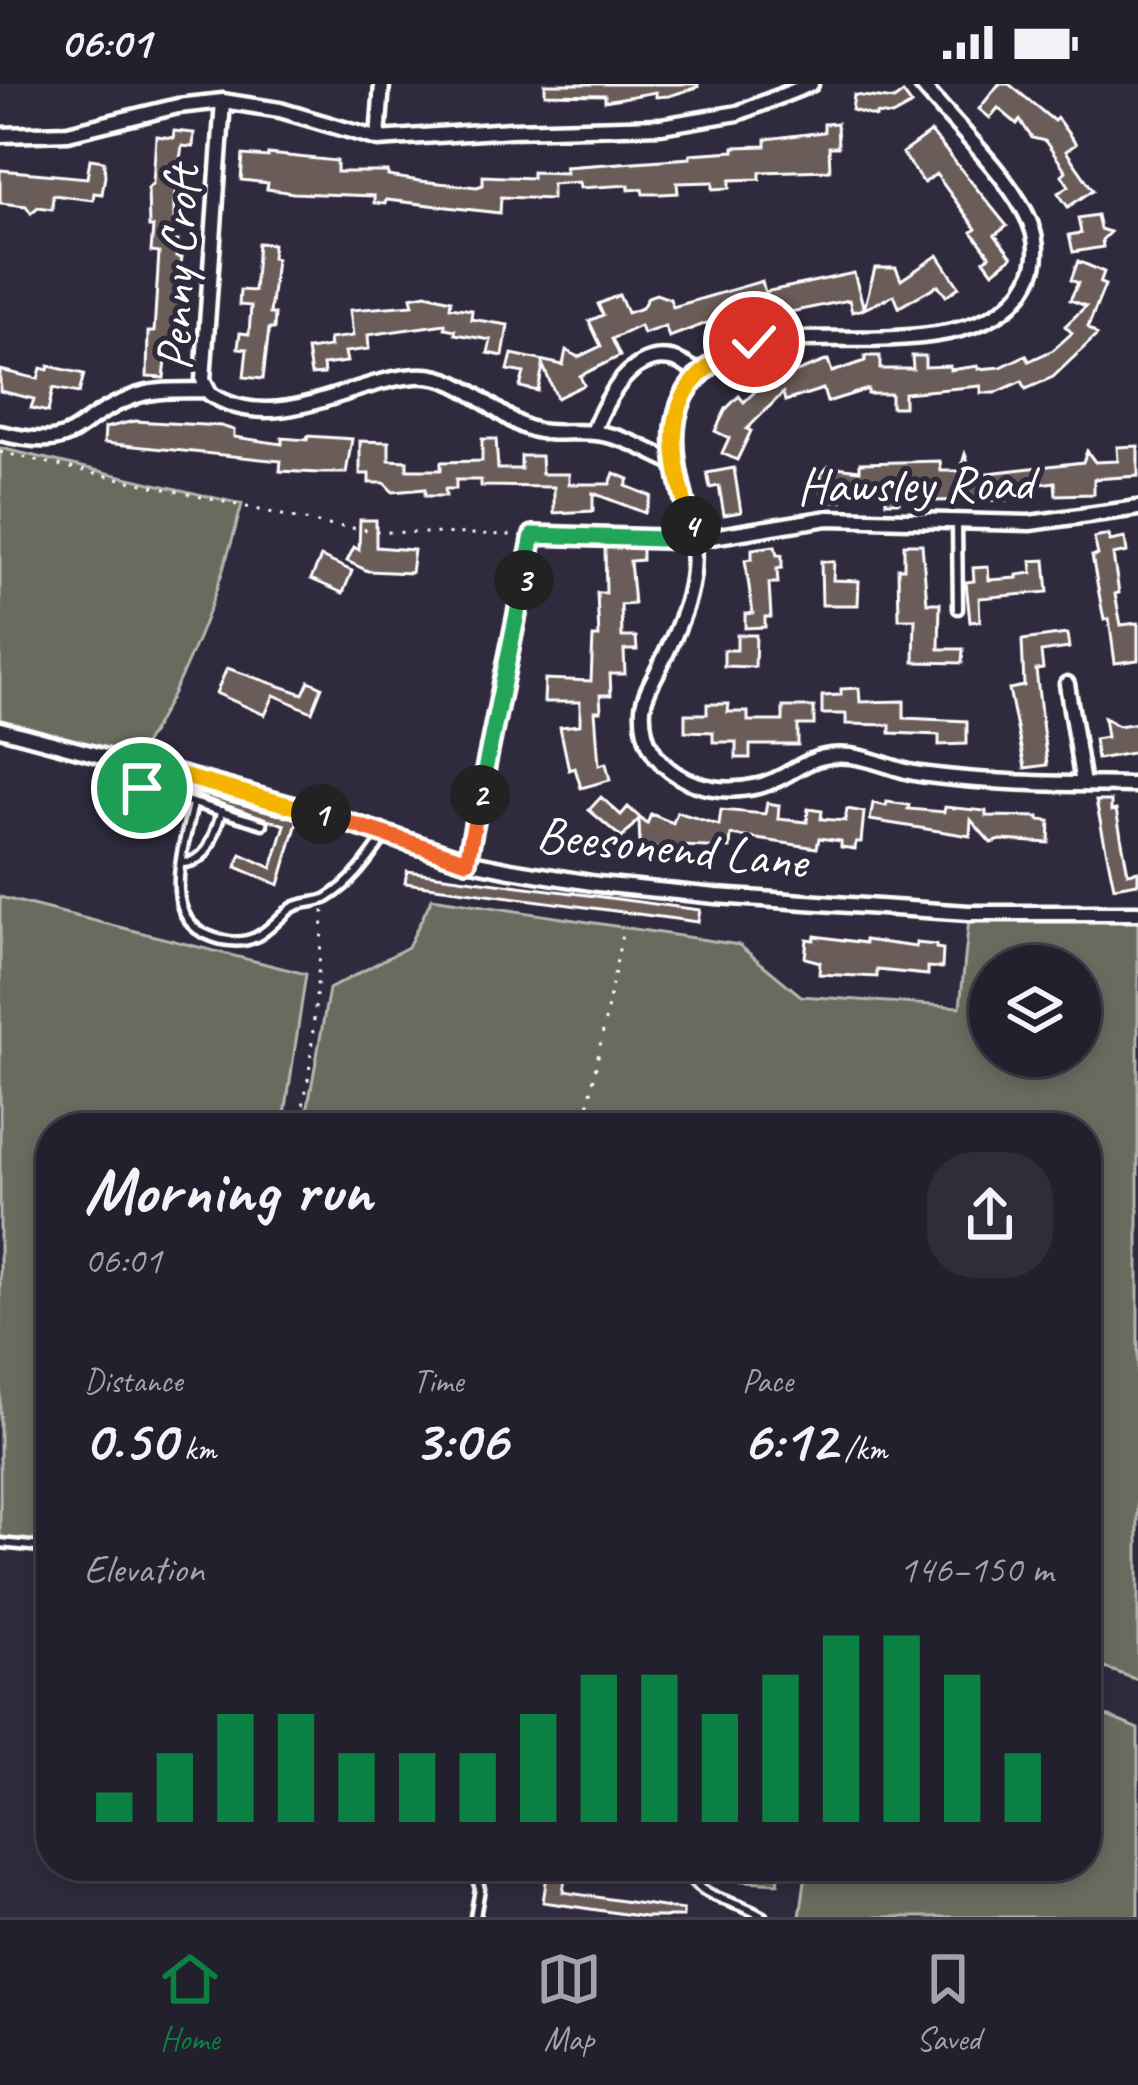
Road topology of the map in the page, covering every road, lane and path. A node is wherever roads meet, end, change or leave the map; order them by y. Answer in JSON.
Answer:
{"nodes":[{"id":1,"x":382,"y":84,"type":"edge"},
{"id":2,"x":811,"y":84,"type":"edge"},
{"id":3,"x":921,"y":84,"type":"edge"},
{"id":4,"x":224,"y":101,"type":"junction"},
{"id":5,"x":0,"y":135,"type":"edge"},
{"id":6,"x":378,"y":139,"type":"junction"},
{"id":7,"x":702,"y":375,"type":"junction"},
{"id":8,"x":207,"y":390,"type":"junction"},
{"id":9,"x":0,"y":433,"type":"edge"},
{"id":10,"x":593,"y":433,"type":"junction"},
{"id":11,"x":0,"y":452,"type":"edge"},
{"id":12,"x":673,"y":462,"type":"junction"},
{"id":13,"x":1138,"y":508,"type":"edge"},
{"id":14,"x":957,"y":523,"type":"junction"},
{"id":15,"x":533,"y":535,"type":"junction"},
{"id":16,"x":694,"y":540,"type":"junction"},
{"id":17,"x":958,"y":609,"type":"dead end"},
{"id":18,"x":1067,"y":684,"type":"dead end"},
{"id":19,"x":0,"y":729,"type":"edge"},
{"id":20,"x":138,"y":764,"type":"junction"},
{"id":21,"x":1083,"y":784,"type":"junction"},
{"id":22,"x":1138,"y":785,"type":"edge"},
{"id":23,"x":193,"y":803,"type":"junction"},
{"id":24,"x":222,"y":812,"type":"junction"},
{"id":25,"x":263,"y":824,"type":"dead end"},
{"id":26,"x":386,"y":834,"type":"junction"},
{"id":27,"x":467,"y":861,"type":"junction"},
{"id":28,"x":183,"y":863,"type":"junction"},
{"id":29,"x":323,"y":900,"type":"junction"},
{"id":30,"x":1138,"y":913,"type":"edge"},
{"id":31,"x":623,"y":929,"type":"dead end"},
{"id":32,"x":302,"y":1113,"type":"edge"},
{"id":33,"x":587,"y":1113,"type":"edge"},
{"id":34,"x":0,"y":1543,"type":"edge"},
{"id":35,"x":36,"y":1547,"type":"edge"},
{"id":36,"x":477,"y":1881,"type":"edge"},
{"id":37,"x":690,"y":1881,"type":"edge"},
{"id":38,"x":475,"y":1917,"type":"edge"},
{"id":39,"x":763,"y":1917,"type":"edge"}],
"edges":[{"from":1,"to":6,"type":"street"},
{"from":2,"to":6,"type":"street"},
{"from":3,"to":7,"type":"street"},
{"from":4,"to":5,"type":"street"},
{"from":4,"to":6,"type":"street"},
{"from":4,"to":8,"type":"street","name":"Penny Croft"},
{"from":7,"to":10,"type":"street"},
{"from":7,"to":12,"type":"street"},
{"from":8,"to":9,"type":"street"},
{"from":8,"to":10,"type":"street","name":"Penny Croft"},
{"from":10,"to":12,"type":"street","name":"Penny Croft"},
{"from":11,"to":15,"type":"path"},
{"from":12,"to":16,"type":"street"},
{"from":13,"to":14,"type":"street","name":"Hawsley Road"},
{"from":14,"to":16,"type":"street","name":"Hawsley Road"},
{"from":14,"to":17,"type":"lane"},
{"from":15,"to":16,"type":"path"},
{"from":15,"to":27,"type":"path"},
{"from":16,"to":21,"type":"street"},
{"from":18,"to":21,"type":"street"},
{"from":19,"to":20,"type":"street","name":"Beesonend Lane"},
{"from":20,"to":23,"type":"lane"},
{"from":20,"to":26,"type":"street","name":"Beesonend Lane"},
{"from":21,"to":22,"type":"street"},
{"from":23,"to":24,"type":"lane"},
{"from":23,"to":28,"type":"lane"},
{"from":24,"to":25,"type":"lane"},
{"from":24,"to":28,"type":"lane"},
{"from":26,"to":27,"type":"street","name":"Beesonend Lane"},
{"from":26,"to":29,"type":"lane"},
{"from":27,"to":30,"type":"street","name":"Beesonend Lane"},
{"from":28,"to":29,"type":"lane"},
{"from":29,"to":32,"type":"path"},
{"from":31,"to":33,"type":"path"},
{"from":34,"to":35,"type":"lane"},
{"from":36,"to":38,"type":"lane"},
{"from":37,"to":39,"type":"lane"}]}
